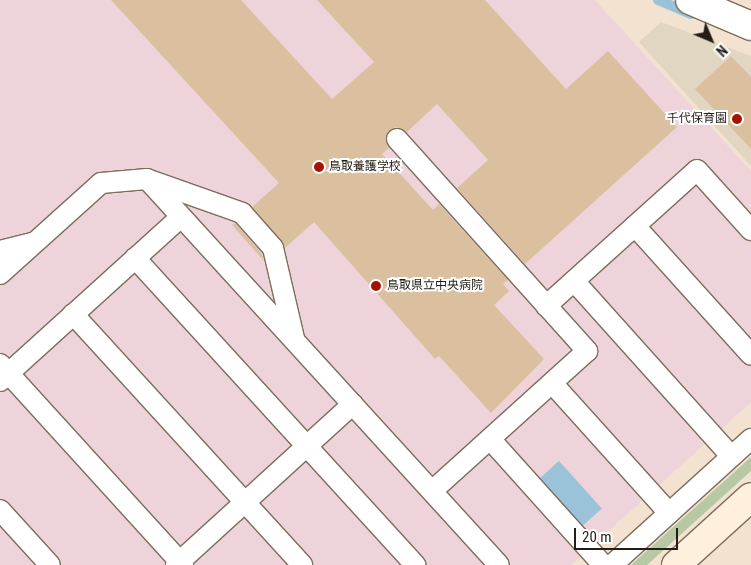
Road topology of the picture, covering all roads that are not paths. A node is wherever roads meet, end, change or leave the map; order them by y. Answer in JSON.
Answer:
{"nodes":[{"id":1,"x":690,"y":0,"type":"edge"},
{"id":2,"x":751,"y":26,"type":"edge"},
{"id":3,"x":396,"y":140,"type":"dead end"},
{"id":4,"x":147,"y":179,"type":"junction"},
{"id":5,"x":181,"y":217,"type":"junction"},
{"id":6,"x":635,"y":226,"type":"junction"},
{"id":7,"x":751,"y":230,"type":"edge"},
{"id":8,"x":35,"y":243,"type":"junction"},
{"id":9,"x":0,"y":251,"type":"edge"},
{"id":10,"x":136,"y":258,"type":"junction"},
{"id":11,"x":0,"y":274,"type":"edge"},
{"id":12,"x":574,"y":281,"type":"junction"},
{"id":13,"x":546,"y":306,"type":"junction"},
{"id":14,"x":73,"y":314,"type":"junction"},
{"id":15,"x":294,"y":340,"type":"junction"},
{"id":16,"x":751,"y":355,"type":"edge"},
{"id":17,"x":3,"y":373,"type":"edge"},
{"id":18,"x":552,"y":383,"type":"junction"},
{"id":19,"x":353,"y":404,"type":"junction"},
{"id":20,"x":490,"y":439,"type":"junction"},
{"id":21,"x":751,"y":439,"type":"edge"},
{"id":22,"x":307,"y":446,"type":"junction"},
{"id":23,"x":731,"y":456,"type":"junction"},
{"id":24,"x":432,"y":491,"type":"junction"},
{"id":25,"x":751,"y":497,"type":"edge"},
{"id":26,"x":245,"y":502,"type":"junction"},
{"id":27,"x":0,"y":510,"type":"edge"},
{"id":28,"x":669,"y":513,"type":"junction"},
{"id":29,"x":179,"y":564,"type":"edge"},
{"id":30,"x":50,"y":565,"type":"edge"},
{"id":31,"x":302,"y":565,"type":"edge"},
{"id":32,"x":414,"y":565,"type":"edge"},
{"id":33,"x":499,"y":565,"type":"edge"},
{"id":34,"x":603,"y":565,"type":"edge"},
{"id":35,"x":612,"y":565,"type":"edge"},
{"id":36,"x":676,"y":565,"type":"edge"}],
"edges":[{"from":1,"to":2,"type":"street"},
{"from":3,"to":13,"type":"lane"},
{"from":4,"to":5,"type":"lane"},
{"from":4,"to":8,"type":"lane"},
{"from":4,"to":15,"type":"lane"},
{"from":5,"to":10,"type":"lane"},
{"from":5,"to":15,"type":"lane"},
{"from":6,"to":7,"type":"lane"},
{"from":6,"to":12,"type":"lane"},
{"from":6,"to":16,"type":"lane"},
{"from":8,"to":9,"type":"lane"},
{"from":8,"to":11,"type":"lane"},
{"from":10,"to":14,"type":"lane"},
{"from":10,"to":22,"type":"lane"},
{"from":12,"to":13,"type":"lane"},
{"from":12,"to":23,"type":"lane"},
{"from":13,"to":18,"type":"lane"},
{"from":14,"to":17,"type":"lane"},
{"from":14,"to":26,"type":"lane"},
{"from":15,"to":19,"type":"lane"},
{"from":17,"to":29,"type":"lane"},
{"from":18,"to":20,"type":"lane"},
{"from":18,"to":28,"type":"lane"},
{"from":19,"to":22,"type":"lane"},
{"from":19,"to":24,"type":"lane"},
{"from":20,"to":24,"type":"lane"},
{"from":20,"to":34,"type":"lane"},
{"from":21,"to":23,"type":"lane"},
{"from":22,"to":26,"type":"lane"},
{"from":22,"to":32,"type":"lane"},
{"from":23,"to":28,"type":"lane"},
{"from":24,"to":33,"type":"lane"},
{"from":25,"to":36,"type":"street"},
{"from":26,"to":29,"type":"lane"},
{"from":26,"to":31,"type":"lane"},
{"from":27,"to":30,"type":"lane"},
{"from":28,"to":35,"type":"lane"}]}
